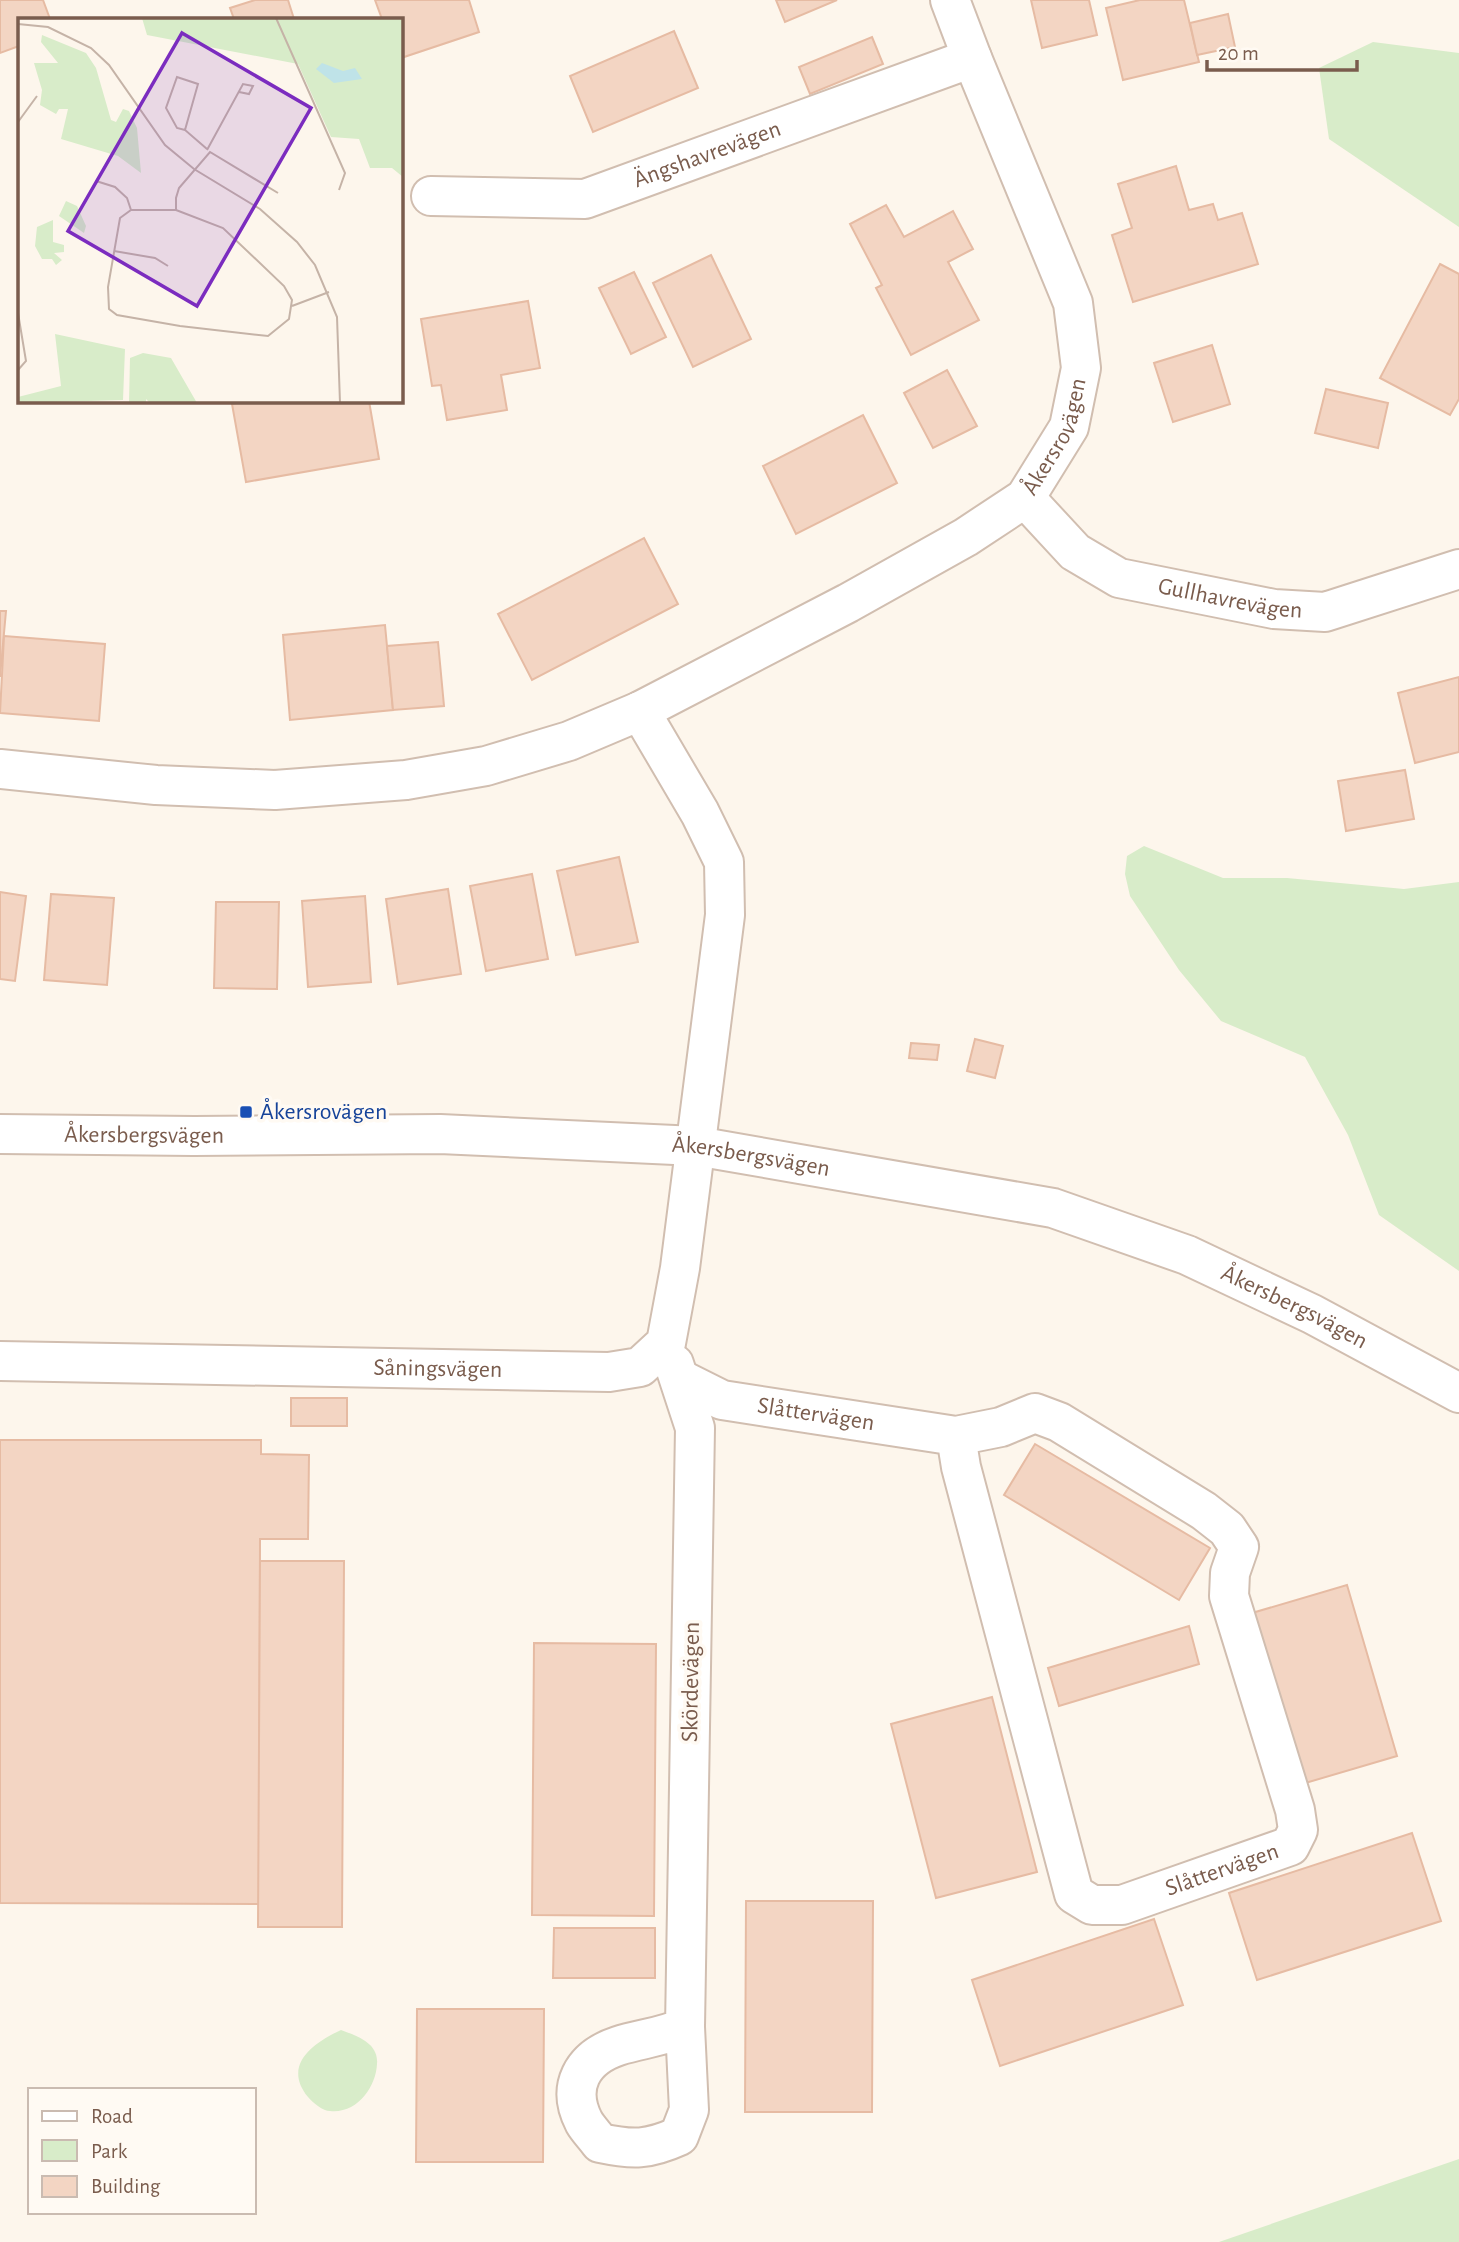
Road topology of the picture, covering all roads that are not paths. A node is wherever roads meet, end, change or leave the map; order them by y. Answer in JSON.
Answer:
{"nodes":[{"id":1,"x":950,"y":0,"type":"edge"},
{"id":2,"x":972,"y":58,"type":"junction"},
{"id":3,"x":431,"y":196,"type":"dead end"},
{"id":4,"x":1025,"y":498,"type":"junction"},
{"id":5,"x":1459,"y":569,"type":"edge"},
{"id":6,"x":640,"y":711,"type":"junction"},
{"id":7,"x":0,"y":769,"type":"edge"},
{"id":8,"x":0,"y":1134,"type":"edge"},
{"id":9,"x":696,"y":1146,"type":"junction"},
{"id":10,"x":666,"y":1343,"type":"junction"},
{"id":11,"x":0,"y":1362,"type":"edge"},
{"id":12,"x":680,"y":1379,"type":"junction"},
{"id":13,"x":1459,"y":1393,"type":"edge"},
{"id":14,"x":956,"y":1436,"type":"junction"},
{"id":15,"x":685,"y":2027,"type":"dead end"}],
"edges":[{"from":1,"to":2,"type":"street","name":"Åkersrovägen"},
{"from":2,"to":3,"type":"street","name":"Ängshavrevägen"},
{"from":2,"to":4,"type":"street","name":"Åkersrovägen"},
{"from":4,"to":5,"type":"street","name":"Gullhavrevägen"},
{"from":4,"to":6,"type":"street","name":"Åkersrovägen"},
{"from":6,"to":7,"type":"street","name":"Åkersrovägen"},
{"from":6,"to":9,"type":"street"},
{"from":8,"to":9,"type":"street","name":"Åkersbergsvägen"},
{"from":9,"to":10,"type":"street"},
{"from":9,"to":13,"type":"street","name":"Åkersbergsvägen"},
{"from":10,"to":11,"type":"street","name":"Såningsvägen"},
{"from":10,"to":12,"type":"street","name":"Skördevägen"},
{"from":12,"to":14,"type":"street","name":"Slåttervägen"},
{"from":12,"to":15,"type":"street","name":"Skördevägen"},
{"from":14,"to":14,"type":"street","name":"Slåttervägen"}]}
